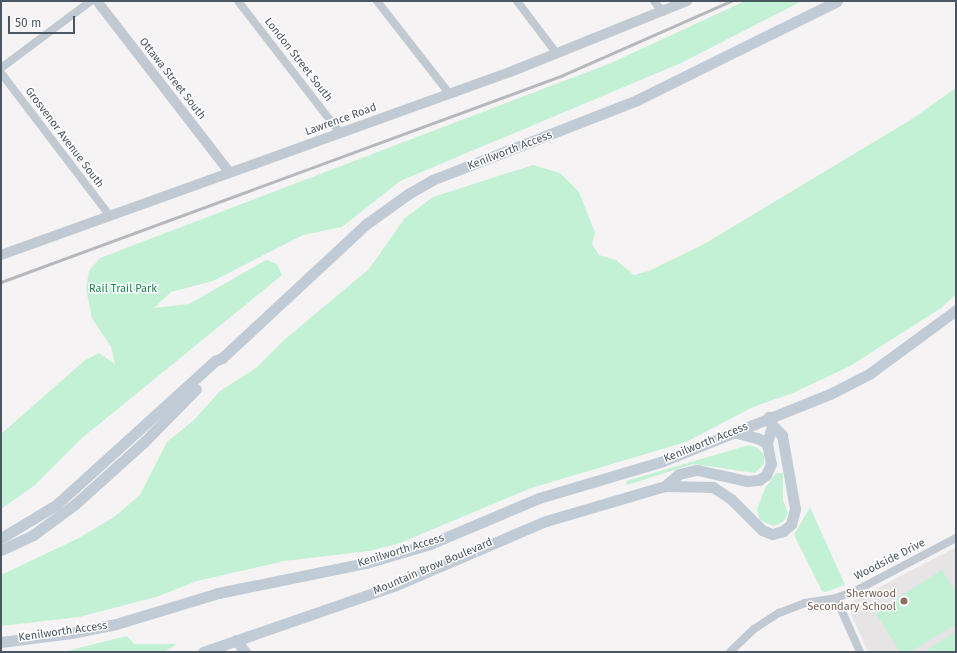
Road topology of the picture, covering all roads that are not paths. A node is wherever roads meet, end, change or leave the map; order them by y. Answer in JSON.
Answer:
{"nodes":[{"id":1,"x":90,"y":1,"type":"edge"},
{"id":2,"x":97,"y":1,"type":"edge"},
{"id":3,"x":238,"y":1,"type":"edge"},
{"id":4,"x":377,"y":1,"type":"edge"},
{"id":5,"x":517,"y":1,"type":"edge"},
{"id":6,"x":654,"y":1,"type":"edge"},
{"id":7,"x":687,"y":1,"type":"edge"},
{"id":8,"x":837,"y":1,"type":"edge"},
{"id":9,"x":663,"y":12,"type":"junction"},
{"id":10,"x":558,"y":54,"type":"junction"},
{"id":11,"x":1,"y":68,"type":"edge"},
{"id":12,"x":1,"y":73,"type":"edge"},
{"id":13,"x":449,"y":93,"type":"junction"},
{"id":14,"x":340,"y":133,"type":"junction"},
{"id":15,"x":229,"y":172,"type":"junction"},
{"id":16,"x":110,"y":216,"type":"junction"},
{"id":17,"x":1,"y":255,"type":"edge"},
{"id":18,"x":956,"y":310,"type":"edge"},
{"id":19,"x":222,"y":358,"type":"junction"},
{"id":20,"x":770,"y":421,"type":"junction"},
{"id":21,"x":733,"y":432,"type":"junction"},
{"id":22,"x":767,"y":443,"type":"junction"},
{"id":23,"x":665,"y":486,"type":"junction"},
{"id":24,"x":1,"y":538,"type":"edge"},
{"id":25,"x":956,"y":538,"type":"edge"},
{"id":26,"x":1,"y":550,"type":"edge"},
{"id":27,"x":836,"y":598,"type":"junction"},
{"id":28,"x":236,"y":640,"type":"junction"},
{"id":29,"x":1,"y":642,"type":"edge"},
{"id":30,"x":203,"y":652,"type":"edge"},
{"id":31,"x":245,"y":652,"type":"edge"},
{"id":32,"x":730,"y":652,"type":"edge"},
{"id":33,"x":860,"y":652,"type":"edge"}],
"edges":[{"from":1,"to":11,"type":"street"},
{"from":2,"to":15,"type":"street","name":"Ottawa Street South"},
{"from":3,"to":14,"type":"street","name":"London Street South"},
{"from":4,"to":13,"type":"street"},
{"from":5,"to":10,"type":"street"},
{"from":6,"to":9,"type":"street"},
{"from":7,"to":9,"type":"street","name":"Lawrence Road"},
{"from":8,"to":19,"type":"main road","name":"Kenilworth Access"},
{"from":9,"to":10,"type":"street","name":"Lawrence Road"},
{"from":10,"to":13,"type":"street","name":"Lawrence Road"},
{"from":12,"to":16,"type":"street","name":"Grosvenor Avenue South"},
{"from":13,"to":14,"type":"street","name":"Lawrence Road"},
{"from":14,"to":15,"type":"street","name":"Lawrence Road"},
{"from":15,"to":16,"type":"street","name":"Lawrence Road"},
{"from":16,"to":17,"type":"street","name":"Lawrence Road"},
{"from":18,"to":20,"type":"main road","name":"Kenilworth Access"},
{"from":19,"to":24,"type":"main road","name":"Kenilworth Access"},
{"from":19,"to":26,"type":"main road","name":"Kenilworth Access"},
{"from":20,"to":21,"type":"main road","name":"Kenilworth Access"},
{"from":20,"to":22,"type":"main road","name":"Mountain Brow Boulevard"},
{"from":20,"to":23,"type":"main road","name":"Mountain Brow Boulevard"},
{"from":21,"to":22,"type":"main road"},
{"from":21,"to":29,"type":"main road","name":"Kenilworth Access"},
{"from":22,"to":23,"type":"main road","name":"Mountain Brow Boulevard"},
{"from":23,"to":28,"type":"main road","name":"Mountain Brow Boulevard"},
{"from":25,"to":27,"type":"street","name":"Woodside Drive"},
{"from":27,"to":32,"type":"street","name":"Woodside Drive"},
{"from":27,"to":33,"type":"street"},
{"from":28,"to":30,"type":"main road","name":"Mountain Brow Boulevard"},
{"from":28,"to":31,"type":"main road"}]}
